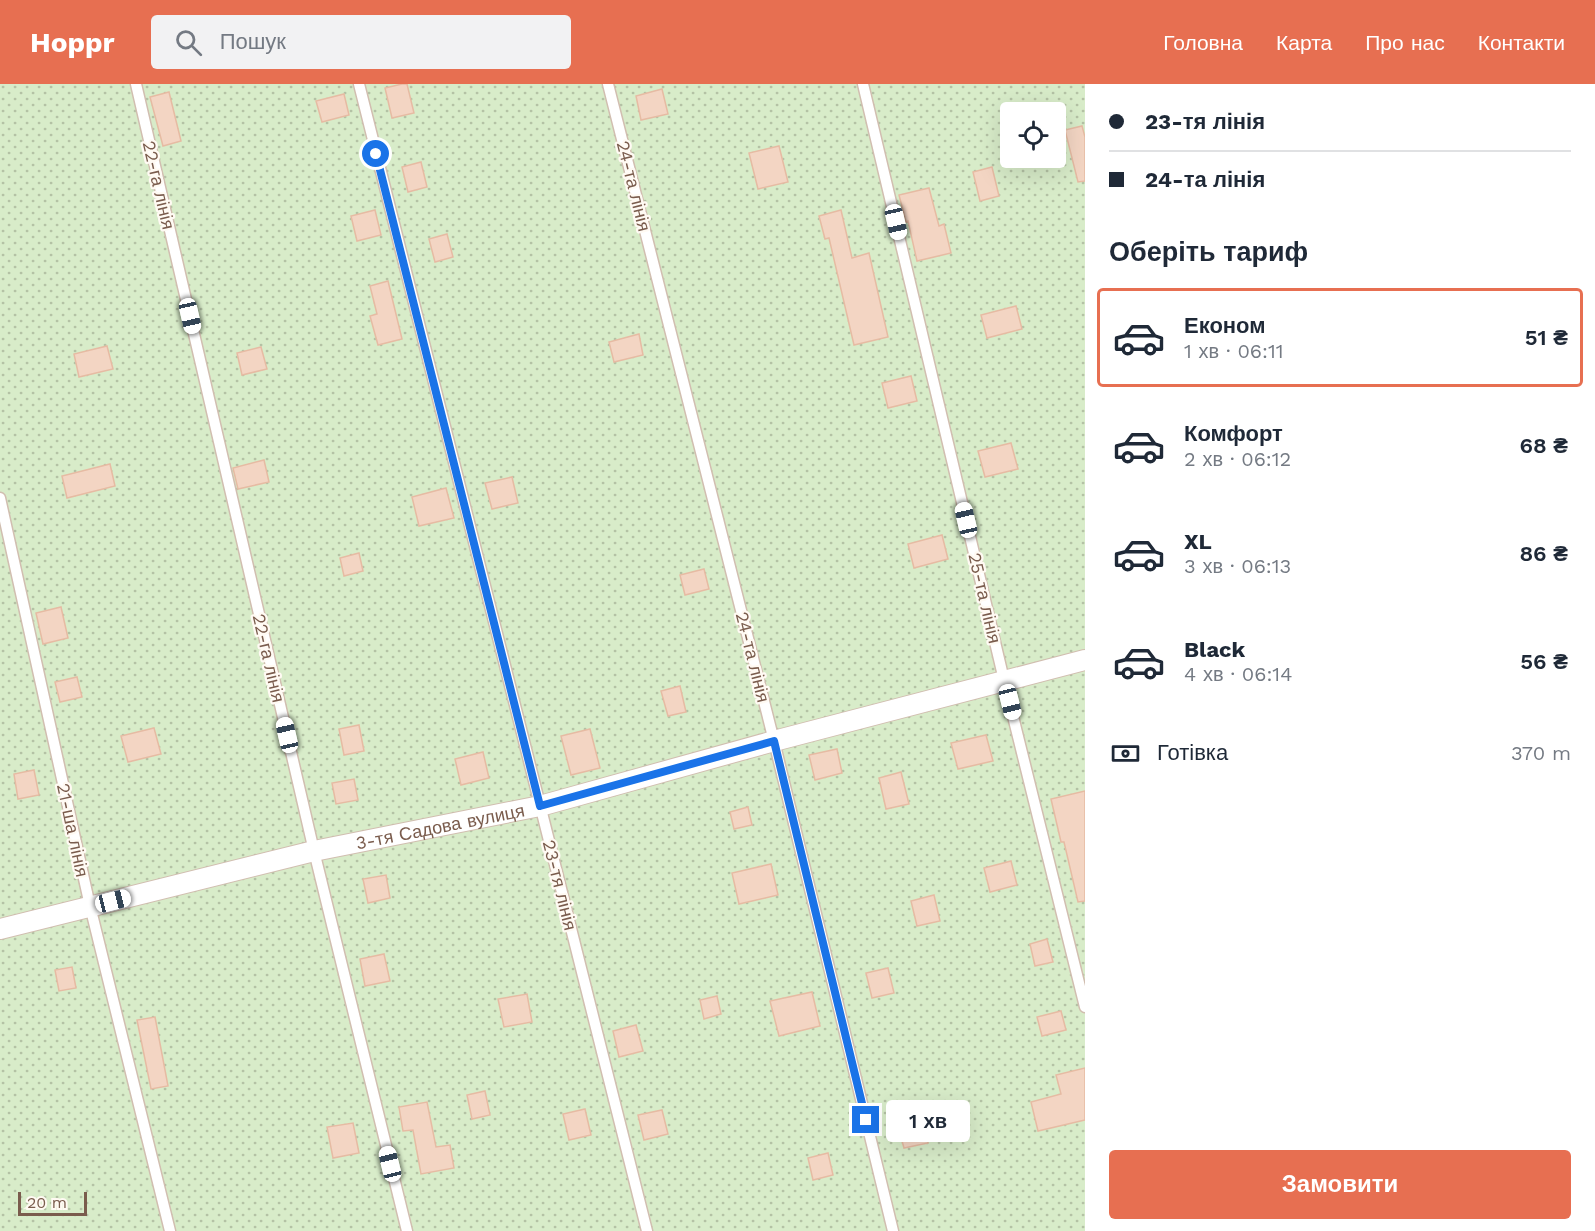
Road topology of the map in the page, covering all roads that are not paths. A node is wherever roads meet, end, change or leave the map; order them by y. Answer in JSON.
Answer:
{"nodes":[{"id":1,"x":136,"y":84,"type":"edge"},
{"id":2,"x":358,"y":84,"type":"edge"},
{"id":3,"x":608,"y":84,"type":"edge"},
{"id":4,"x":863,"y":84,"type":"edge"},
{"id":5,"x":0,"y":498,"type":"edge"},
{"id":6,"x":1085,"y":660,"type":"edge"},
{"id":7,"x":1005,"y":680,"type":"junction"},
{"id":8,"x":774,"y":741,"type":"junction"},
{"id":9,"x":540,"y":806,"type":"junction"},
{"id":10,"x":314,"y":851,"type":"junction"},
{"id":11,"x":90,"y":906,"type":"junction"},
{"id":12,"x":0,"y":928,"type":"edge"},
{"id":13,"x":1085,"y":1007,"type":"edge"},
{"id":14,"x":170,"y":1231,"type":"edge"},
{"id":15,"x":407,"y":1231,"type":"edge"},
{"id":16,"x":647,"y":1231,"type":"edge"},
{"id":17,"x":892,"y":1231,"type":"edge"}],
"edges":[{"from":1,"to":10,"type":"lane","name":"22-га лінія"},
{"from":2,"to":9,"type":"lane","name":"23-тя лінія"},
{"from":3,"to":8,"type":"lane","name":"24-та лінія"},
{"from":4,"to":7,"type":"lane","name":"25-та лінія"},
{"from":5,"to":11,"type":"lane","name":"21-ша лінія"},
{"from":6,"to":7,"type":"street","name":"3-тя Садова вулиця"},
{"from":7,"to":8,"type":"street","name":"3-тя Садова вулиця"},
{"from":7,"to":13,"type":"lane","name":"25-та лінія"},
{"from":8,"to":9,"type":"street","name":"3-тя Садова вулиця"},
{"from":8,"to":17,"type":"lane","name":"24-та лінія"},
{"from":9,"to":10,"type":"street","name":"3-тя Садова вулиця"},
{"from":9,"to":16,"type":"lane","name":"23-тя лінія"},
{"from":10,"to":11,"type":"street","name":"3-тя Садова вулиця"},
{"from":10,"to":15,"type":"lane","name":"22-га лінія"},
{"from":11,"to":12,"type":"street","name":"3-тя Садова вулиця"},
{"from":11,"to":14,"type":"lane","name":"21-ша лінія"}]}
